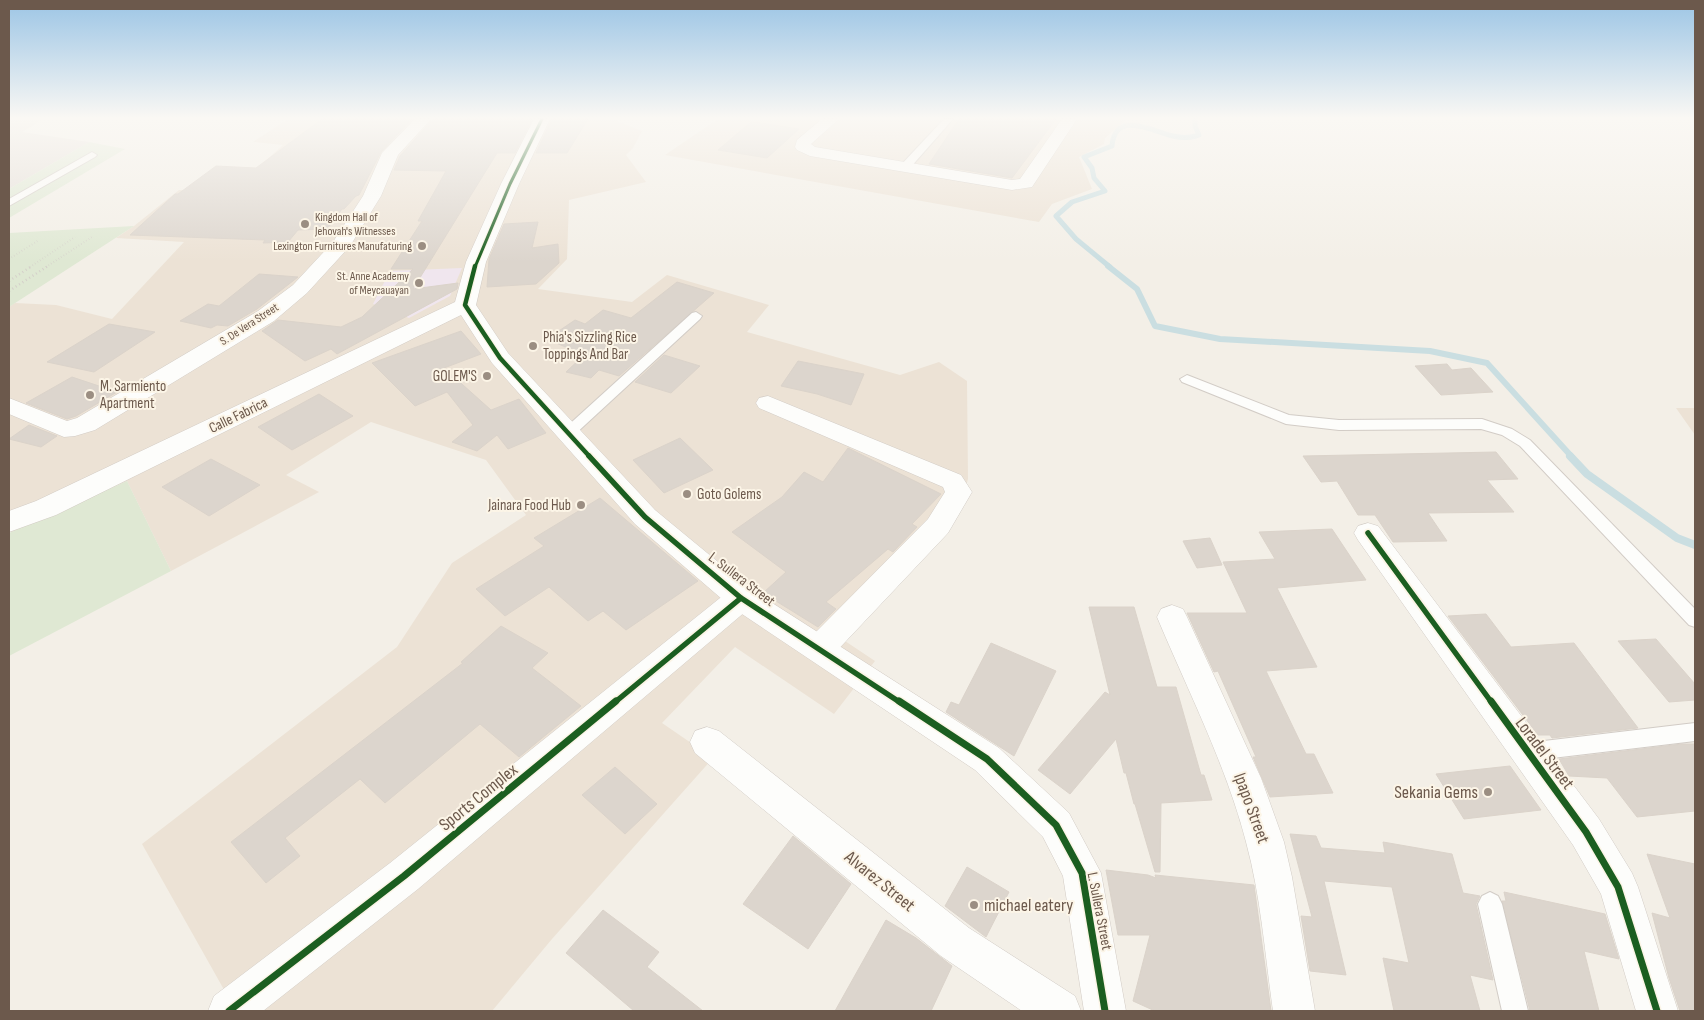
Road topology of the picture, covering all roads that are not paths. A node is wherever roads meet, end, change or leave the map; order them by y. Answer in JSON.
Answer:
{"nodes":[{"id":1,"x":72,"y":167,"type":"edge"},
{"id":2,"x":384,"y":167,"type":"edge"},
{"id":3,"x":519,"y":167,"type":"edge"},
{"id":4,"x":905,"y":167,"type":"edge"},
{"id":5,"x":1037,"y":167,"type":"edge"},
{"id":6,"x":9,"y":203,"type":"edge"},
{"id":7,"x":465,"y":305,"type":"junction"},
{"id":8,"x":696,"y":316,"type":"dead end"},
{"id":9,"x":1186,"y":379,"type":"dead end"},
{"id":10,"x":768,"y":403,"type":"dead end"},
{"id":11,"x":9,"y":405,"type":"edge"},
{"id":12,"x":568,"y":433,"type":"junction"},
{"id":13,"x":9,"y":522,"type":"edge"},
{"id":14,"x":1368,"y":533,"type":"dead end"},
{"id":15,"x":742,"y":598,"type":"junction"},
{"id":16,"x":1172,"y":617,"type":"dead end"},
{"id":17,"x":1695,"y":620,"type":"edge"},
{"id":18,"x":820,"y":648,"type":"junction"},
{"id":19,"x":1695,"y":732,"type":"edge"},
{"id":20,"x":707,"y":742,"type":"dead end"},
{"id":21,"x":1527,"y":752,"type":"junction"},
{"id":22,"x":1490,"y":904,"type":"dead end"},
{"id":23,"x":1112,"y":1007,"type":"edge"},
{"id":24,"x":229,"y":1011,"type":"edge"},
{"id":25,"x":1060,"y":1011,"type":"edge"},
{"id":26,"x":1294,"y":1011,"type":"edge"},
{"id":27,"x":1515,"y":1011,"type":"edge"},
{"id":28,"x":1657,"y":1011,"type":"edge"}],
"edges":[{"from":1,"to":6,"type":"lane"},
{"from":2,"to":11,"type":"street","name":"S. De Vera Street"},
{"from":3,"to":7,"type":"street"},
{"from":4,"to":5,"type":"street"},
{"from":7,"to":12,"type":"street","name":"L. Sullera Street"},
{"from":7,"to":13,"type":"street","name":"Calle Fabrica"},
{"from":8,"to":12,"type":"lane"},
{"from":9,"to":17,"type":"lane"},
{"from":10,"to":18,"type":"street"},
{"from":12,"to":15,"type":"street","name":"L. Sullera Street"},
{"from":14,"to":21,"type":"street","name":"Loradel Street"},
{"from":15,"to":18,"type":"street","name":"L. Sullera Street"},
{"from":15,"to":24,"type":"street","name":"Sports Complex"},
{"from":16,"to":26,"type":"street","name":"Ipapo Street"},
{"from":18,"to":23,"type":"street","name":"L. Sullera Street"},
{"from":19,"to":21,"type":"lane"},
{"from":20,"to":25,"type":"street","name":"Alvarez Street"},
{"from":21,"to":28,"type":"street","name":"Loradel Street"},
{"from":22,"to":27,"type":"lane"}]}
